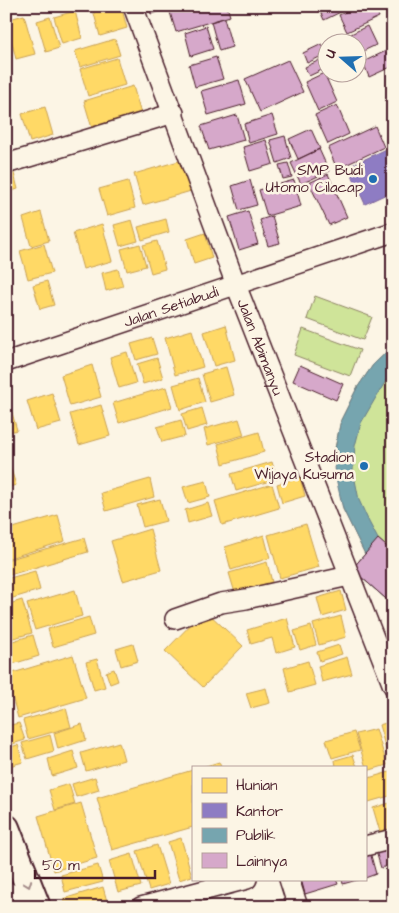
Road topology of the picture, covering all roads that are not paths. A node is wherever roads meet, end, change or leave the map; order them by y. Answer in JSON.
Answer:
{"nodes":[{"id":1,"x":134,"y":6,"type":"edge"},
{"id":2,"x":174,"y":113,"type":"junction"},
{"id":3,"x":6,"y":164,"type":"edge"},
{"id":4,"x":393,"y":232,"type":"edge"},
{"id":5,"x":236,"y":285,"type":"junction"},
{"id":6,"x":6,"y":362,"type":"edge"},
{"id":7,"x":348,"y":576,"type":"junction"},
{"id":8,"x":175,"y":619,"type":"dead end"},
{"id":9,"x":393,"y":686,"type":"edge"},
{"id":10,"x":6,"y":828,"type":"edge"},
{"id":11,"x":393,"y":839,"type":"edge"},
{"id":12,"x":366,"y":846,"type":"edge"},
{"id":13,"x":243,"y":880,"type":"edge"},
{"id":14,"x":289,"y":880,"type":"edge"},
{"id":15,"x":6,"y":895,"type":"edge"},
{"id":16,"x":11,"y":907,"type":"edge"},
{"id":17,"x":37,"y":907,"type":"edge"},
{"id":18,"x":141,"y":907,"type":"edge"},
{"id":19,"x":298,"y":907,"type":"edge"}],
"edges":[{"from":1,"to":2,"type":"street","name":"Jalan Abimanyu"},
{"from":2,"to":3,"type":"street"},
{"from":2,"to":5,"type":"street","name":"Jalan Abimanyu"},
{"from":4,"to":5,"type":"street","name":"Jalan Setiabudi"},
{"from":5,"to":6,"type":"street","name":"Jalan Setiabudi"},
{"from":5,"to":7,"type":"street","name":"Jalan Abimanyu"},
{"from":7,"to":8,"type":"street"},
{"from":7,"to":9,"type":"street","name":"Jalan Abimanyu"},
{"from":10,"to":17,"type":"main road","one_way":true},
{"from":11,"to":12,"type":"street"},
{"from":13,"to":18,"type":"street"},
{"from":14,"to":19,"type":"street"},
{"from":15,"to":16,"type":"main road"}]}
